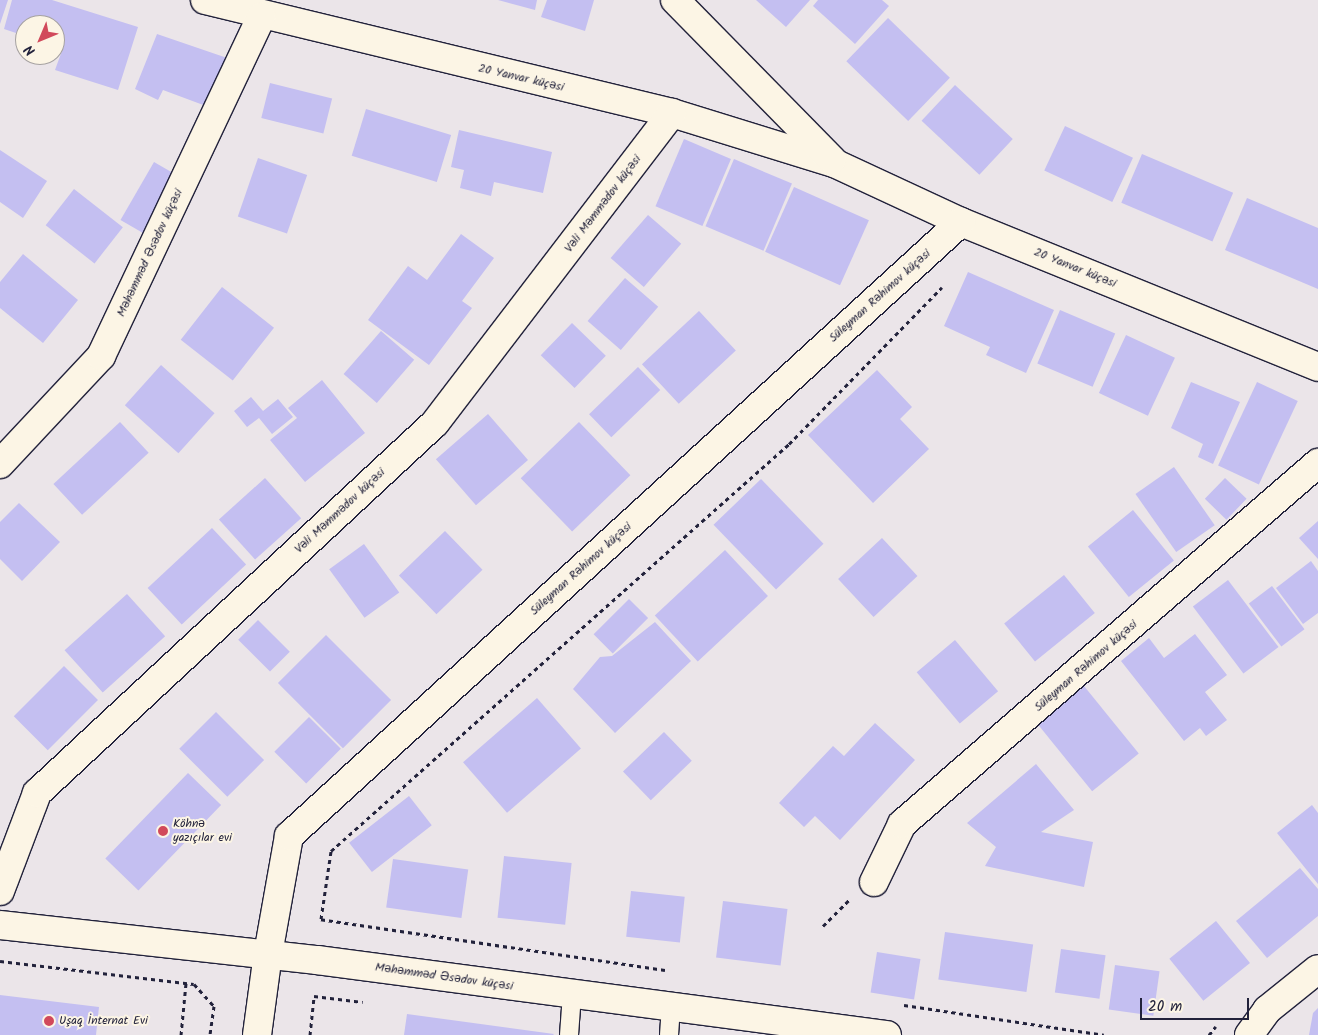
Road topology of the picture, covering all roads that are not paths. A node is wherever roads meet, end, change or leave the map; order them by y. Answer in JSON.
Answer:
{"nodes":[{"id":1,"x":205,"y":0,"type":"edge"},
{"id":2,"x":675,"y":0,"type":"edge"},
{"id":3,"x":261,"y":16,"type":"junction"},
{"id":4,"x":672,"y":113,"type":"junction"},
{"id":5,"x":834,"y":163,"type":"junction"},
{"id":6,"x":961,"y":222,"type":"junction"},
{"id":7,"x":1318,"y":367,"type":"edge"},
{"id":8,"x":0,"y":464,"type":"edge"},
{"id":9,"x":1318,"y":464,"type":"edge"},
{"id":10,"x":874,"y":882,"type":"dead end"},
{"id":11,"x":0,"y":891,"type":"edge"},
{"id":12,"x":0,"y":925,"type":"edge"},
{"id":13,"x":268,"y":954,"type":"junction"},
{"id":14,"x":1318,"y":969,"type":"edge"},
{"id":15,"x":572,"y":994,"type":"junction"},
{"id":16,"x":671,"y":1007,"type":"junction"},
{"id":17,"x":257,"y":1035,"type":"edge"},
{"id":18,"x":569,"y":1035,"type":"edge"},
{"id":19,"x":669,"y":1035,"type":"edge"},
{"id":20,"x":886,"y":1035,"type":"edge"},
{"id":21,"x":1249,"y":1035,"type":"edge"}],
"edges":[{"from":1,"to":3,"type":"street","name":"20 Yanvar küçəsi"},
{"from":2,"to":5,"type":"street","name":"20 Yanvar küçəsi"},
{"from":3,"to":4,"type":"street","name":"20 Yanvar küçəsi"},
{"from":3,"to":8,"type":"street","name":"Məhəmməd Əsədov küçəsi"},
{"from":4,"to":5,"type":"street","name":"20 Yanvar küçəsi"},
{"from":4,"to":11,"type":"street","name":"Vəli Məmmədov küçəsi"},
{"from":5,"to":6,"type":"street","name":"20 Yanvar küçəsi"},
{"from":6,"to":7,"type":"street","name":"20 Yanvar küçəsi"},
{"from":6,"to":13,"type":"street","name":"Süleyman Rəhimov küçəsi"},
{"from":9,"to":10,"type":"street","name":"Süleyman Rəhimov küçəsi"},
{"from":12,"to":13,"type":"street","name":"Məhəmməd Əsədov küçəsi"},
{"from":13,"to":15,"type":"street","name":"Məhəmməd Əsədov küçəsi"},
{"from":13,"to":17,"type":"street","name":"Süleyman Rəhimov küçəsi"},
{"from":14,"to":21,"type":"street"},
{"from":15,"to":16,"type":"street","name":"Məhəmməd Əsədov küçəsi"},
{"from":15,"to":18,"type":"lane"},
{"from":16,"to":19,"type":"lane"},
{"from":16,"to":20,"type":"street","name":"Məhəmməd Əsədov küçəsi"}]}
